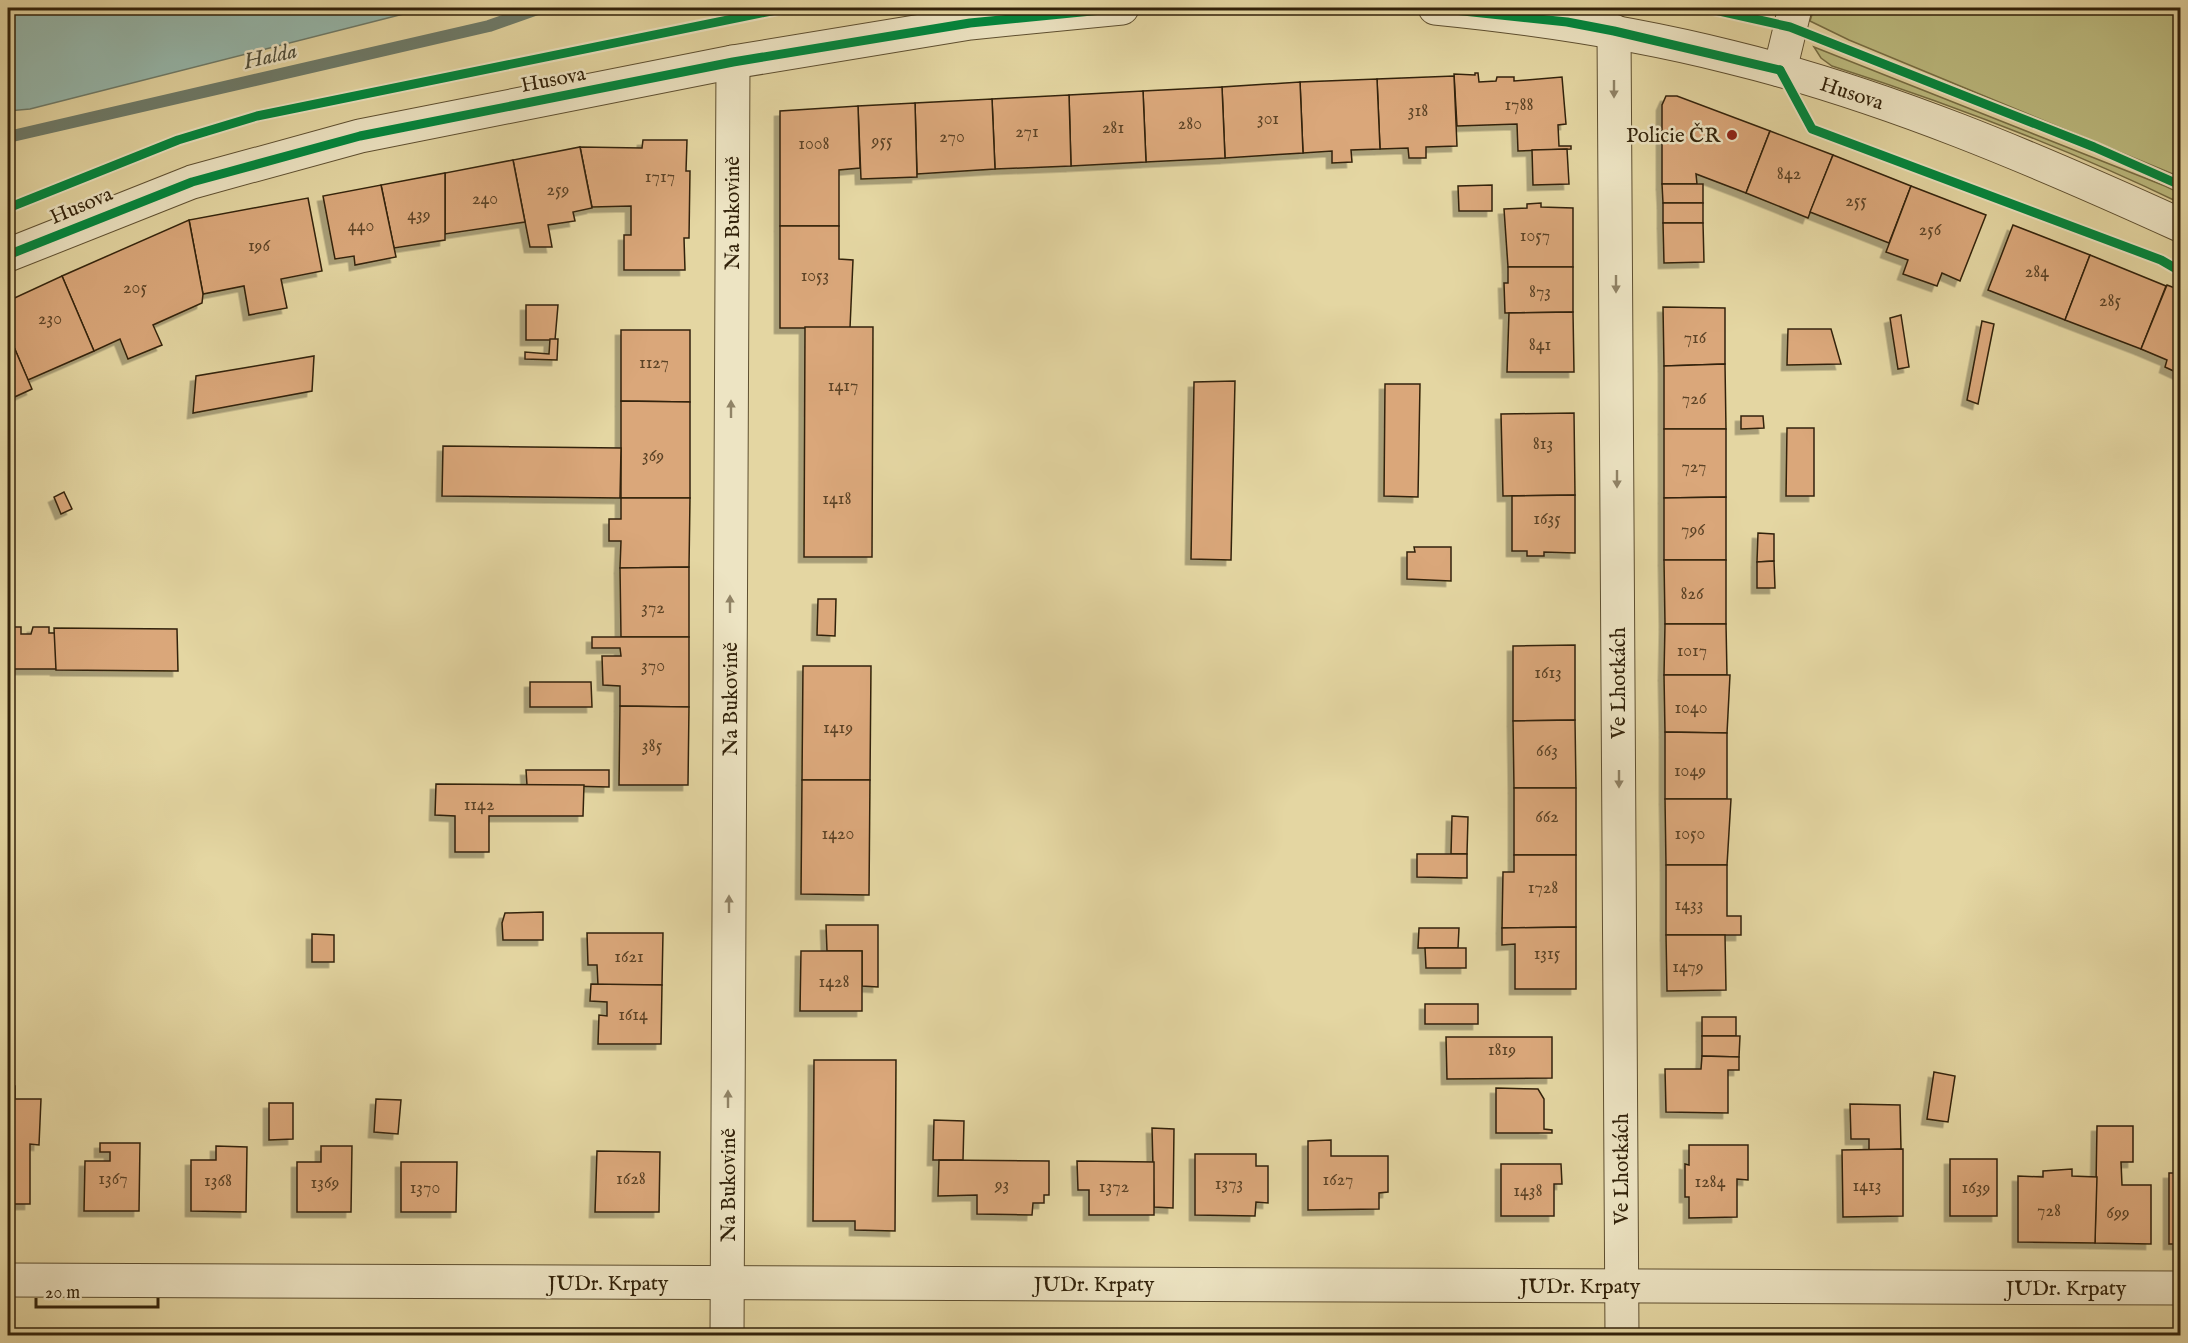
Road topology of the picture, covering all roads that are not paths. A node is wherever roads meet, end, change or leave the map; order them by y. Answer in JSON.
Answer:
{"nodes":[{"id":1,"x":1122,"y":8,"type":"edge"},
{"id":2,"x":1435,"y":8,"type":"edge"},
{"id":3,"x":1795,"y":8,"type":"edge"},
{"id":4,"x":1614,"y":31,"type":"junction"},
{"id":5,"x":733,"y":62,"type":"junction"},
{"id":6,"x":1780,"y":70,"type":"junction"},
{"id":7,"x":2181,"y":225,"type":"edge"},
{"id":8,"x":8,"y":255,"type":"edge"},
{"id":9,"x":8,"y":1280,"type":"edge"},
{"id":10,"x":727,"y":1284,"type":"junction"},
{"id":11,"x":1622,"y":1286,"type":"junction"},
{"id":12,"x":2181,"y":1288,"type":"edge"},
{"id":13,"x":727,"y":1335,"type":"edge"},
{"id":14,"x":1622,"y":1335,"type":"edge"}],
"edges":[{"from":1,"to":5,"type":"street","name":"Husova"},
{"from":2,"to":4,"type":"street","name":"Husova"},
{"from":3,"to":6,"type":"street"},
{"from":4,"to":6,"type":"street","name":"Husova"},
{"from":4,"to":11,"type":"street","name":"Ve Lhotkách","one_way":true},
{"from":5,"to":8,"type":"street","name":"Husova"},
{"from":10,"to":5,"type":"street","name":"Na Bukovině","one_way":true},
{"from":6,"to":7,"type":"street","name":"Husova"},
{"from":9,"to":10,"type":"street","name":"JUDr. Krpaty"},
{"from":10,"to":11,"type":"street","name":"JUDr. Krpaty"},
{"from":10,"to":13,"type":"street","name":"Na Bukovině"},
{"from":11,"to":12,"type":"street","name":"JUDr. Krpaty"},
{"from":11,"to":14,"type":"street","name":"Ve Lhotkách"}]}
